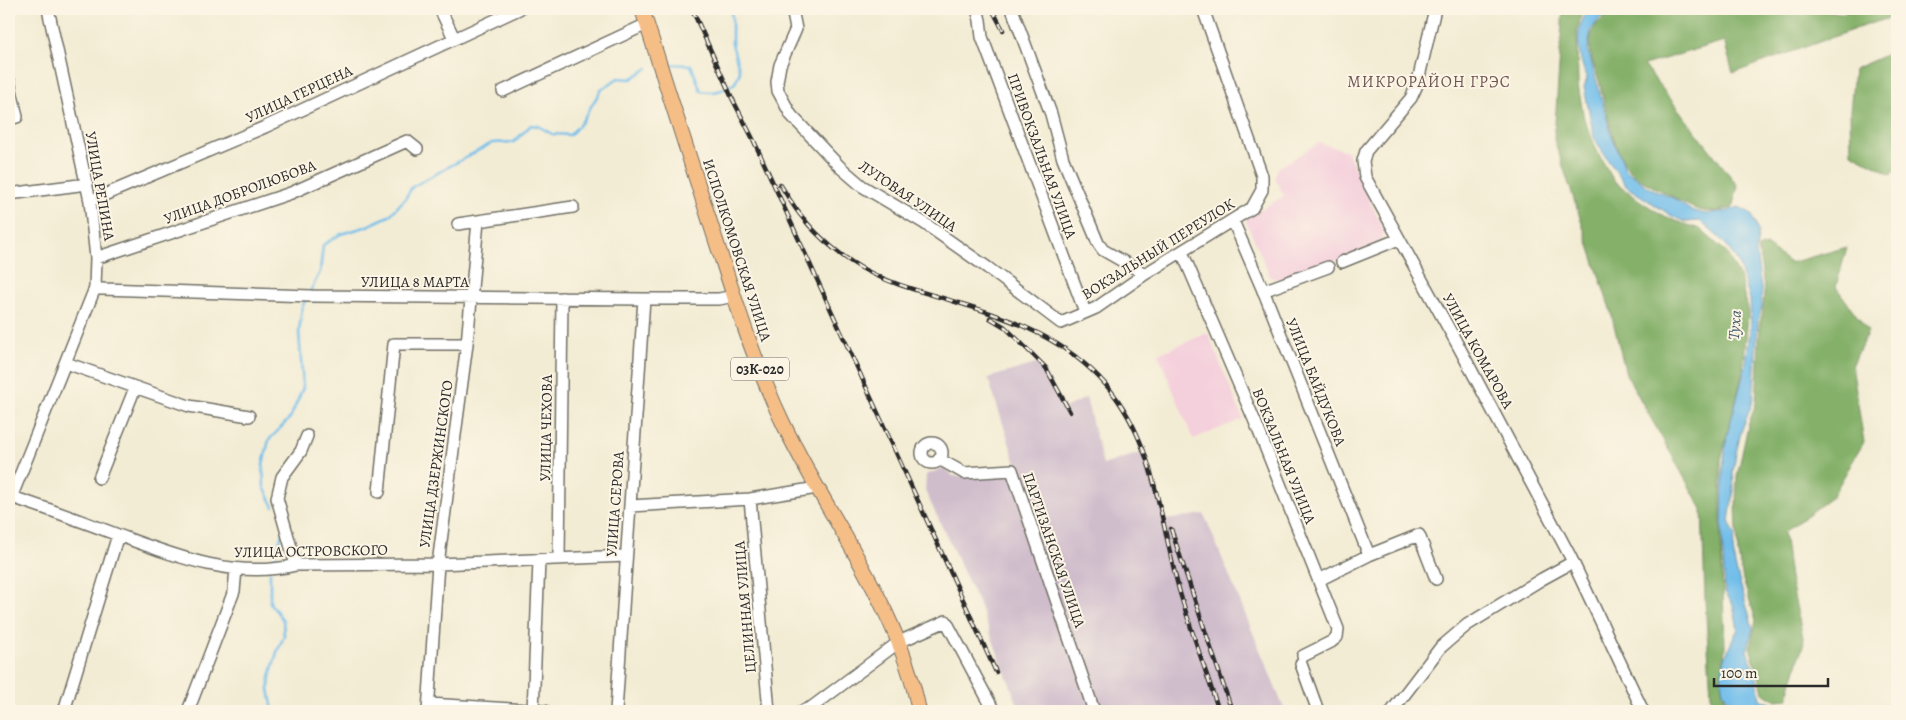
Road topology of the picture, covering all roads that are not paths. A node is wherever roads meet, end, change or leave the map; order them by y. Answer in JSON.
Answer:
{"nodes":[{"id":1,"x":48,"y":9,"type":"edge"},
{"id":2,"x":440,"y":9,"type":"edge"},
{"id":3,"x":519,"y":9,"type":"edge"},
{"id":4,"x":642,"y":9,"type":"edge"},
{"id":5,"x":792,"y":9,"type":"edge"},
{"id":6,"x":977,"y":9,"type":"edge"},
{"id":7,"x":1012,"y":9,"type":"edge"},
{"id":8,"x":1203,"y":9,"type":"edge"},
{"id":9,"x":1435,"y":9,"type":"edge"},
{"id":10,"x":647,"y":24,"type":"junction"},
{"id":11,"x":454,"y":38,"type":"junction"},
{"id":12,"x":9,"y":81,"type":"edge"},
{"id":13,"x":503,"y":91,"type":"dead end"},
{"id":14,"x":9,"y":119,"type":"edge"},
{"id":15,"x":417,"y":149,"type":"dead end"},
{"id":16,"x":87,"y":184,"type":"junction"},
{"id":17,"x":9,"y":194,"type":"edge"},
{"id":18,"x":90,"y":202,"type":"junction"},
{"id":19,"x":573,"y":207,"type":"dead end"},
{"id":20,"x":478,"y":221,"type":"junction"},
{"id":21,"x":1233,"y":221,"type":"junction"},
{"id":22,"x":458,"y":224,"type":"dead end"},
{"id":23,"x":1399,"y":239,"type":"junction"},
{"id":24,"x":1182,"y":252,"type":"junction"},
{"id":25,"x":96,"y":258,"type":"junction"},
{"id":26,"x":1342,"y":262,"type":"dead end"},
{"id":27,"x":1328,"y":267,"type":"dead end"},
{"id":28,"x":1145,"y":274,"type":"junction"},
{"id":29,"x":95,"y":288,"type":"junction"},
{"id":30,"x":1263,"y":291,"type":"junction"},
{"id":31,"x":734,"y":296,"type":"junction"},
{"id":32,"x":471,"y":297,"type":"junction"},
{"id":33,"x":562,"y":298,"type":"junction"},
{"id":34,"x":644,"y":299,"type":"junction"},
{"id":35,"x":1085,"y":312,"type":"junction"},
{"id":36,"x":1061,"y":323,"type":"joint"},
{"id":37,"x":467,"y":344,"type":"junction"},
{"id":38,"x":66,"y":363,"type":"junction"},
{"id":39,"x":135,"y":388,"type":"junction"},
{"id":40,"x":249,"y":416,"type":"dead end"},
{"id":41,"x":307,"y":436,"type":"dead end"},
{"id":42,"x":939,"y":459,"type":"dead end"},
{"id":43,"x":99,"y":478,"type":"dead end"},
{"id":44,"x":818,"y":488,"type":"junction"},
{"id":45,"x":379,"y":492,"type":"dead end"},
{"id":46,"x":10,"y":499,"type":"edge"},
{"id":47,"x":750,"y":499,"type":"junction"},
{"id":48,"x":630,"y":506,"type":"junction"},
{"id":49,"x":118,"y":535,"type":"junction"},
{"id":50,"x":1369,"y":555,"type":"junction"},
{"id":51,"x":626,"y":556,"type":"junction"},
{"id":52,"x":559,"y":558,"type":"junction"},
{"id":53,"x":539,"y":560,"type":"junction"},
{"id":54,"x":1574,"y":562,"type":"junction"},
{"id":55,"x":438,"y":564,"type":"junction"},
{"id":56,"x":296,"y":565,"type":"junction"},
{"id":57,"x":236,"y":568,"type":"junction"},
{"id":58,"x":1436,"y":579,"type":"dead end"},
{"id":59,"x":1319,"y":580,"type":"junction"},
{"id":60,"x":899,"y":642,"type":"junction"},
{"id":61,"x":429,"y":708,"type":"edge"},
{"id":62,"x":810,"y":710,"type":"edge"},
{"id":63,"x":64,"y":711,"type":"edge"},
{"id":64,"x":188,"y":711,"type":"edge"},
{"id":65,"x":533,"y":711,"type":"edge"},
{"id":66,"x":545,"y":711,"type":"edge"},
{"id":67,"x":616,"y":711,"type":"edge"},
{"id":68,"x":769,"y":711,"type":"edge"},
{"id":69,"x":919,"y":711,"type":"edge"},
{"id":70,"x":994,"y":711,"type":"edge"},
{"id":71,"x":1094,"y":711,"type":"edge"},
{"id":72,"x":1318,"y":711,"type":"edge"},
{"id":73,"x":1392,"y":711,"type":"edge"},
{"id":74,"x":1643,"y":711,"type":"edge"}],
"edges":[{"from":1,"to":16,"type":"street","name":"УЛИЦА РЕПИНА"},
{"from":2,"to":11,"type":"street"},
{"from":3,"to":11,"type":"street","name":"УЛИЦА ГЕРЦЕНА"},
{"from":4,"to":10,"type":"main road","name":"ИСПОЛКОМОВСКАЯ УЛИЦА","number":"03К-020"},
{"from":5,"to":36,"type":"street","name":"ЛУГОВАЯ УЛИЦА"},
{"from":6,"to":35,"type":"street","name":"ПРИВОКЗАЛЬНАЯ УЛИЦА"},
{"from":7,"to":28,"type":"street","name":"ПРИВОКЗАЛЬНАЯ УЛИЦА"},
{"from":8,"to":21,"type":"street","name":"ВОКЗАЛЬНЫЙ ПЕРЕУЛОК"},
{"from":9,"to":23,"type":"street","name":"УЛИЦА КОМАРОВА"},
{"from":10,"to":13,"type":"street"},
{"from":10,"to":31,"type":"main road","name":"ИСПОЛКОМОВСКАЯ УЛИЦА","number":"03К-020"},
{"from":11,"to":18,"type":"street","name":"УЛИЦА ГЕРЦЕНА"},
{"from":12,"to":14,"type":"street"},
{"from":15,"to":25,"type":"street","name":"УЛИЦА ДОБРОЛЮБОВА"},
{"from":16,"to":17,"type":"street"},
{"from":16,"to":18,"type":"street","name":"УЛИЦА РЕПИНА"},
{"from":18,"to":25,"type":"street","name":"УЛИЦА РЕПИНА"},
{"from":19,"to":20,"type":"street"},
{"from":20,"to":22,"type":"street"},
{"from":20,"to":32,"type":"street","name":"УЛИЦА ДЗЕРЖИНСКОГО"},
{"from":21,"to":24,"type":"street","name":"ВОКЗАЛЬНЫЙ ПЕРЕУЛОК"},
{"from":21,"to":30,"type":"street","name":"УЛИЦА БАЙДУКОВА"},
{"from":23,"to":26,"type":"street"},
{"from":23,"to":54,"type":"street","name":"УЛИЦА КОМАРОВА"},
{"from":24,"to":28,"type":"street","name":"ВОКЗАЛЬНЫЙ ПЕРЕУЛОК"},
{"from":24,"to":59,"type":"street","name":"ВОКЗАЛЬНАЯ УЛИЦА"},
{"from":25,"to":29,"type":"street","name":"УЛИЦА РЕПИНА"},
{"from":27,"to":30,"type":"street"},
{"from":28,"to":35,"type":"street","name":"ВОКЗАЛЬНЫЙ ПЕРЕУЛОК"},
{"from":29,"to":32,"type":"street","name":"УЛИЦА 8 МАРТА"},
{"from":29,"to":38,"type":"street","name":"УЛИЦА РЕПИНА"},
{"from":30,"to":50,"type":"street","name":"УЛИЦА БАЙДУКОВА"},
{"from":31,"to":34,"type":"street","name":"УЛИЦА 8 МАРТА"},
{"from":31,"to":44,"type":"main road","name":"ИСПОЛКОМОВСКАЯ УЛИЦА","number":"03К-020"},
{"from":32,"to":33,"type":"street","name":"УЛИЦА 8 МАРТА"},
{"from":32,"to":37,"type":"street","name":"УЛИЦА ДЗЕРЖИНСКОГО"},
{"from":33,"to":34,"type":"street","name":"УЛИЦА 8 МАРТА"},
{"from":33,"to":52,"type":"street","name":"УЛИЦА ЧЕХОВА"},
{"from":34,"to":48,"type":"street","name":"УЛИЦА СЕРОВА"},
{"from":35,"to":36,"type":"street","name":"ВОКЗАЛЬНЫЙ ПЕРЕУЛОК"},
{"from":37,"to":45,"type":"street"},
{"from":37,"to":55,"type":"street","name":"УЛИЦА ДЗЕРЖИНСКОГО"},
{"from":38,"to":39,"type":"street"},
{"from":38,"to":46,"type":"street","name":"УЛИЦА РЕПИНА"},
{"from":39,"to":40,"type":"street"},
{"from":39,"to":43,"type":"street"},
{"from":41,"to":56,"type":"street"},
{"from":42,"to":71,"type":"street","name":"ПАРТИЗАНСКАЯ УЛИЦА"},
{"from":44,"to":47,"type":"street"},
{"from":44,"to":60,"type":"main road","name":"ИСПОЛКОМОВСКАЯ УЛИЦА","number":"03К-020"},
{"from":46,"to":49,"type":"street","name":"УЛИЦА ОСТРОВСКОГО"},
{"from":47,"to":48,"type":"street"},
{"from":47,"to":68,"type":"street","name":"ЦЕЛИННАЯ УЛИЦА"},
{"from":48,"to":51,"type":"street","name":"УЛИЦА СЕРОВА"},
{"from":49,"to":57,"type":"street","name":"УЛИЦА ОСТРОВСКОГО"},
{"from":49,"to":63,"type":"street"},
{"from":50,"to":58,"type":"street"},
{"from":50,"to":59,"type":"street"},
{"from":51,"to":52,"type":"street","name":"УЛИЦА ОСТРОВСКОГО"},
{"from":51,"to":67,"type":"street","name":"УЛИЦА СЕРОВА"},
{"from":52,"to":53,"type":"street","name":"УЛИЦА ОСТРОВСКОГО"},
{"from":53,"to":55,"type":"street","name":"УЛИЦА ОСТРОВСКОГО"},
{"from":53,"to":65,"type":"street"},
{"from":54,"to":73,"type":"street"},
{"from":54,"to":74,"type":"street","name":"УЛИЦА КОМАРОВА"},
{"from":55,"to":56,"type":"street","name":"УЛИЦА ОСТРОВСКОГО"},
{"from":55,"to":61,"type":"street","name":"УЛИЦА ДЗЕРЖИНСКОГО"},
{"from":56,"to":57,"type":"street","name":"УЛИЦА ОСТРОВСКОГО"},
{"from":57,"to":64,"type":"street"},
{"from":59,"to":72,"type":"street","name":"ВОКЗАЛЬНАЯ УЛИЦА"},
{"from":60,"to":62,"type":"street"},
{"from":60,"to":69,"type":"main road","name":"ИСПОЛКОМОВСКАЯ УЛИЦА","number":"03К-020"},
{"from":60,"to":70,"type":"street"},
{"from":61,"to":65,"type":"street"},
{"from":65,"to":66,"type":"street"}]}
